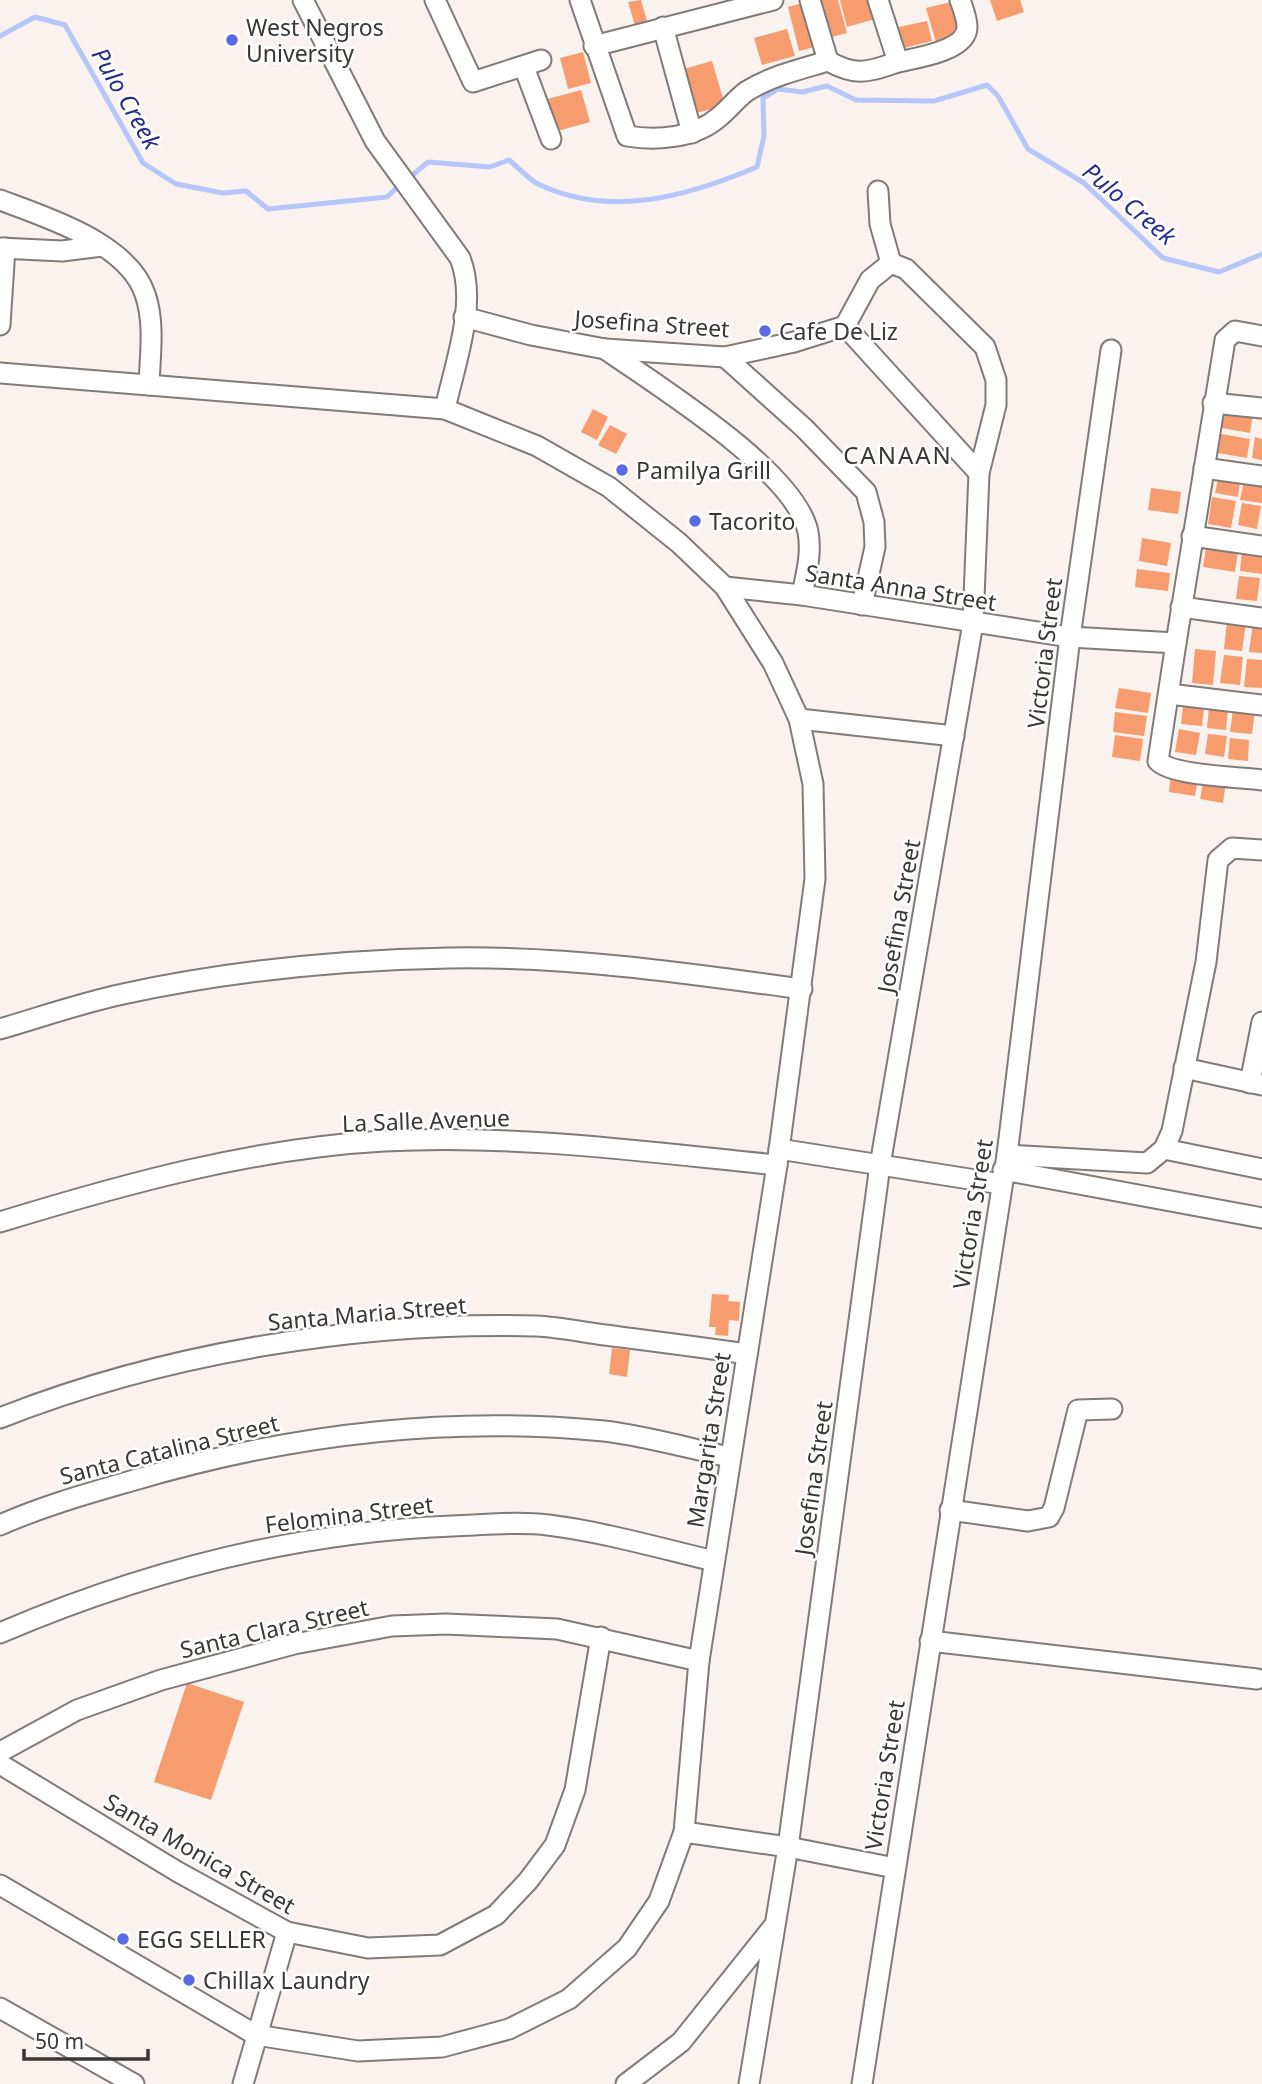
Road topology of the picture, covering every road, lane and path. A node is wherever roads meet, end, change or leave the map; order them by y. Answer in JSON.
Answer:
{"nodes":[{"id":1,"x":303,"y":0,"type":"edge"},
{"id":2,"x":435,"y":0,"type":"edge"},
{"id":3,"x":580,"y":0,"type":"edge"},
{"id":4,"x":774,"y":0,"type":"edge"},
{"id":5,"x":810,"y":0,"type":"edge"},
{"id":6,"x":878,"y":0,"type":"edge"},
{"id":7,"x":960,"y":0,"type":"edge"},
{"id":8,"x":663,"y":27,"type":"junction"},
{"id":9,"x":594,"y":46,"type":"junction"},
{"id":10,"x":828,"y":61,"type":"junction"},
{"id":11,"x":898,"y":62,"type":"junction"},
{"id":12,"x":692,"y":133,"type":"junction"},
{"id":13,"x":551,"y":139,"type":"dead end"},
{"id":14,"x":878,"y":191,"type":"dead end"},
{"id":15,"x":0,"y":200,"type":"edge"},
{"id":16,"x":102,"y":246,"type":"junction"},
{"id":17,"x":2,"y":248,"type":"edge"},
{"id":18,"x":891,"y":263,"type":"junction"},
{"id":19,"x":464,"y":317,"type":"junction"},
{"id":20,"x":0,"y":325,"type":"edge"},
{"id":21,"x":845,"y":326,"type":"junction"},
{"id":22,"x":1262,"y":336,"type":"edge"},
{"id":23,"x":605,"y":349,"type":"junction"},
{"id":24,"x":1111,"y":350,"type":"dead end"},
{"id":25,"x":725,"y":357,"type":"junction"},
{"id":26,"x":0,"y":373,"type":"edge"},
{"id":27,"x":149,"y":385,"type":"junction"},
{"id":28,"x":1213,"y":402,"type":"junction"},
{"id":29,"x":1262,"y":408,"type":"edge"},
{"id":30,"x":445,"y":409,"type":"junction"},
{"id":31,"x":1204,"y":468,"type":"junction"},
{"id":32,"x":979,"y":473,"type":"junction"},
{"id":33,"x":1262,"y":476,"type":"edge"},
{"id":34,"x":1192,"y":536,"type":"junction"},
{"id":35,"x":1262,"y":546,"type":"edge"},
{"id":36,"x":725,"y":587,"type":"junction"},
{"id":37,"x":802,"y":596,"type":"junction"},
{"id":38,"x":862,"y":605,"type":"junction"},
{"id":39,"x":1181,"y":607,"type":"junction"},
{"id":40,"x":1262,"y":618,"type":"edge"},
{"id":41,"x":973,"y":623,"type":"junction"},
{"id":42,"x":1070,"y":637,"type":"junction"},
{"id":43,"x":1176,"y":643,"type":"junction"},
{"id":44,"x":1169,"y":694,"type":"junction"},
{"id":45,"x":1262,"y":705,"type":"edge"},
{"id":46,"x":799,"y":719,"type":"junction"},
{"id":47,"x":954,"y":736,"type":"junction"},
{"id":48,"x":1262,"y":780,"type":"edge"},
{"id":49,"x":1262,"y":850,"type":"edge"},
{"id":50,"x":802,"y":989,"type":"junction"},
{"id":51,"x":1262,"y":1022,"type":"edge"},
{"id":52,"x":0,"y":1029,"type":"edge"},
{"id":53,"x":1184,"y":1068,"type":"junction"},
{"id":54,"x":1256,"y":1084,"type":"edge"},
{"id":55,"x":1164,"y":1149,"type":"junction"},
{"id":56,"x":778,"y":1157,"type":"junction"},
{"id":57,"x":880,"y":1165,"type":"junction"},
{"id":58,"x":1262,"y":1169,"type":"edge"},
{"id":59,"x":1004,"y":1170,"type":"junction"},
{"id":60,"x":1262,"y":1218,"type":"edge"},
{"id":61,"x":0,"y":1222,"type":"edge"},
{"id":62,"x":747,"y":1354,"type":"junction"},
{"id":63,"x":1112,"y":1409,"type":"dead end"},
{"id":64,"x":0,"y":1418,"type":"edge"},
{"id":65,"x":729,"y":1457,"type":"junction"},
{"id":66,"x":950,"y":1510,"type":"junction"},
{"id":67,"x":0,"y":1525,"type":"edge"},
{"id":68,"x":714,"y":1561,"type":"junction"},
{"id":69,"x":0,"y":1633,"type":"edge"},
{"id":70,"x":601,"y":1637,"type":"junction"},
{"id":71,"x":930,"y":1641,"type":"junction"},
{"id":72,"x":699,"y":1661,"type":"junction"},
{"id":73,"x":1257,"y":1679,"type":"dead end"},
{"id":74,"x":0,"y":1752,"type":"edge"},
{"id":75,"x":0,"y":1764,"type":"edge"},
{"id":76,"x":684,"y":1832,"type":"junction"},
{"id":77,"x":788,"y":1847,"type":"junction"},
{"id":78,"x":895,"y":1868,"type":"junction"},
{"id":79,"x":0,"y":1885,"type":"edge"},
{"id":80,"x":773,"y":1926,"type":"junction"},
{"id":81,"x":287,"y":1932,"type":"junction"},
{"id":82,"x":0,"y":2008,"type":"edge"},
{"id":83,"x":256,"y":2035,"type":"junction"},
{"id":84,"x":134,"y":2084,"type":"edge"},
{"id":85,"x":243,"y":2084,"type":"edge"},
{"id":86,"x":626,"y":2084,"type":"edge"},
{"id":87,"x":749,"y":2084,"type":"edge"},
{"id":88,"x":862,"y":2084,"type":"edge"}],
"edges":[{"from":1,"to":19,"type":"street"},
{"from":2,"to":13,"type":"street"},
{"from":3,"to":9,"type":"street"},
{"from":4,"to":8,"type":"street"},
{"from":5,"to":10,"type":"street"},
{"from":6,"to":11,"type":"street"},
{"from":7,"to":11,"type":"street"},
{"from":8,"to":9,"type":"street"},
{"from":8,"to":12,"type":"street"},
{"from":9,"to":12,"type":"street"},
{"from":10,"to":11,"type":"street"},
{"from":10,"to":12,"type":"street"},
{"from":14,"to":18,"type":"street"},
{"from":15,"to":16,"type":"street"},
{"from":16,"to":17,"type":"street"},
{"from":16,"to":27,"type":"street"},
{"from":17,"to":20,"type":"street"},
{"from":18,"to":21,"type":"street"},
{"from":18,"to":32,"type":"street","name":"Josefina Street"},
{"from":19,"to":23,"type":"street","name":"Josefina Street"},
{"from":19,"to":30,"type":"street"},
{"from":21,"to":25,"type":"street","name":"Josefina Street"},
{"from":21,"to":32,"type":"street"},
{"from":22,"to":28,"type":"street"},
{"from":23,"to":25,"type":"street","name":"Josefina Street"},
{"from":23,"to":37,"type":"street"},
{"from":24,"to":42,"type":"street","name":"Victoria Street"},
{"from":25,"to":38,"type":"street"},
{"from":26,"to":27,"type":"street","name":"Margarita Street"},
{"from":27,"to":30,"type":"street","name":"Margarita Street"},
{"from":28,"to":29,"type":"street"},
{"from":28,"to":31,"type":"street"},
{"from":30,"to":36,"type":"street","name":"Margarita Street"},
{"from":31,"to":33,"type":"street"},
{"from":31,"to":34,"type":"street"},
{"from":32,"to":41,"type":"street","name":"Josefina Street"},
{"from":34,"to":35,"type":"street"},
{"from":34,"to":39,"type":"street"},
{"from":36,"to":37,"type":"street","name":"Santa Anna Street"},
{"from":36,"to":46,"type":"street","name":"Margarita Street"},
{"from":37,"to":38,"type":"street","name":"Santa Anna Street"},
{"from":38,"to":41,"type":"street","name":"Santa Anna Street"},
{"from":39,"to":40,"type":"street"},
{"from":39,"to":43,"type":"street"},
{"from":41,"to":42,"type":"street","name":"Santa Anna Street"},
{"from":41,"to":47,"type":"street","name":"Josefina Street"},
{"from":42,"to":43,"type":"street","name":"Santa Anna Street"},
{"from":42,"to":59,"type":"street","name":"Victoria Street"},
{"from":43,"to":44,"type":"street"},
{"from":44,"to":45,"type":"street"},
{"from":44,"to":48,"type":"street"},
{"from":46,"to":47,"type":"street"},
{"from":46,"to":50,"type":"street","name":"Margarita Street"},
{"from":47,"to":57,"type":"street","name":"Josefina Street"},
{"from":49,"to":53,"type":"street"},
{"from":50,"to":52,"type":"street"},
{"from":50,"to":56,"type":"street","name":"Margarita Street"},
{"from":51,"to":54,"type":"street"},
{"from":53,"to":54,"type":"street"},
{"from":53,"to":55,"type":"street"},
{"from":55,"to":58,"type":"street"},
{"from":55,"to":59,"type":"street"},
{"from":56,"to":57,"type":"street","name":"La Salle Avenue"},
{"from":56,"to":61,"type":"street","name":"La Salle Avenue"},
{"from":56,"to":62,"type":"street","name":"Margarita Street"},
{"from":57,"to":59,"type":"street","name":"La Salle Avenue"},
{"from":57,"to":77,"type":"street","name":"Josefina Street"},
{"from":59,"to":60,"type":"street"},
{"from":59,"to":66,"type":"street","name":"Victoria Street"},
{"from":62,"to":64,"type":"street","name":"Santa Maria Street"},
{"from":62,"to":65,"type":"street","name":"Margarita Street"},
{"from":63,"to":66,"type":"street"},
{"from":65,"to":67,"type":"street","name":"Santa Catalina Street"},
{"from":65,"to":68,"type":"street","name":"Margarita Street"},
{"from":66,"to":71,"type":"street","name":"Victoria Street"},
{"from":68,"to":69,"type":"street","name":"Felomina Street"},
{"from":68,"to":72,"type":"street","name":"Margarita Street"},
{"from":70,"to":72,"type":"street","name":"Santa Clara Street"},
{"from":70,"to":74,"type":"street","name":"Santa Clara Street"},
{"from":70,"to":81,"type":"street","name":"Santa Monica Street"},
{"from":71,"to":73,"type":"street"},
{"from":71,"to":78,"type":"street","name":"Victoria Street"},
{"from":72,"to":76,"type":"street","name":"Margarita Street"},
{"from":75,"to":81,"type":"street","name":"Santa Monica Street"},
{"from":76,"to":77,"type":"street"},
{"from":76,"to":83,"type":"street","name":"Margarita Street"},
{"from":77,"to":78,"type":"street"},
{"from":77,"to":80,"type":"street","name":"Josefina Street"},
{"from":78,"to":88,"type":"street","name":"Victoria Street"},
{"from":79,"to":83,"type":"street","name":"Margarita Street"},
{"from":80,"to":86,"type":"street"},
{"from":80,"to":87,"type":"street","name":"Josefina Street"},
{"from":81,"to":83,"type":"street"},
{"from":82,"to":84,"type":"street"},
{"from":83,"to":85,"type":"street"}]}
